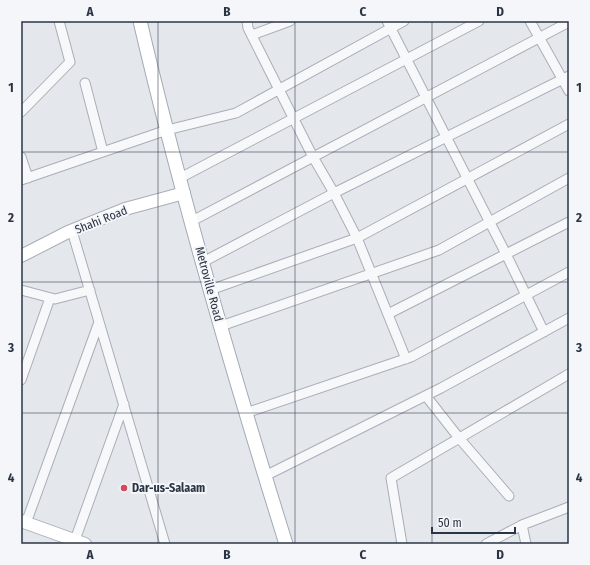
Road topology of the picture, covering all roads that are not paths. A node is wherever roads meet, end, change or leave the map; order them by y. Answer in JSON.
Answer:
{"nodes":[{"id":1,"x":59,"y":21,"type":"edge"},
{"id":2,"x":140,"y":21,"type":"edge"},
{"id":3,"x":247,"y":21,"type":"edge"},
{"id":4,"x":290,"y":21,"type":"edge"},
{"id":5,"x":404,"y":21,"type":"edge"},
{"id":6,"x":479,"y":21,"type":"edge"},
{"id":7,"x":530,"y":21,"type":"edge"},
{"id":8,"x":569,"y":22,"type":"edge"},
{"id":9,"x":389,"y":25,"type":"edge"},
{"id":10,"x":252,"y":35,"type":"junction"},
{"id":11,"x":539,"y":37,"type":"junction"},
{"id":12,"x":406,"y":59,"type":"junction"},
{"id":13,"x":566,"y":78,"type":"edge"},
{"id":14,"x":85,"y":83,"type":"dead end"},
{"id":15,"x":279,"y":90,"type":"junction"},
{"id":16,"x":569,"y":90,"type":"edge"},
{"id":17,"x":426,"y":97,"type":"junction"},
{"id":18,"x":21,"y":112,"type":"edge"},
{"id":19,"x":293,"y":119,"type":"junction"},
{"id":20,"x":569,"y":124,"type":"edge"},
{"id":21,"x":167,"y":130,"type":"junction"},
{"id":22,"x":446,"y":137,"type":"junction"},
{"id":23,"x":103,"y":152,"type":"junction"},
{"id":24,"x":21,"y":157,"type":"edge"},
{"id":25,"x":313,"y":157,"type":"junction"},
{"id":26,"x":180,"y":178,"type":"junction"},
{"id":27,"x":468,"y":178,"type":"junction"},
{"id":28,"x":569,"y":178,"type":"edge"},
{"id":29,"x":24,"y":179,"type":"edge"},
{"id":30,"x":184,"y":193,"type":"junction"},
{"id":31,"x":334,"y":193,"type":"junction"},
{"id":32,"x":192,"y":221,"type":"junction"},
{"id":33,"x":490,"y":222,"type":"junction"},
{"id":34,"x":569,"y":222,"type":"edge"},
{"id":35,"x":72,"y":231,"type":"junction"},
{"id":36,"x":357,"y":238,"type":"junction"},
{"id":37,"x":506,"y":254,"type":"junction"},
{"id":38,"x":21,"y":256,"type":"edge"},
{"id":39,"x":203,"y":262,"type":"junction"},
{"id":40,"x":569,"y":272,"type":"edge"},
{"id":41,"x":371,"y":274,"type":"junction"},
{"id":42,"x":21,"y":290,"type":"edge"},
{"id":43,"x":90,"y":290,"type":"junction"},
{"id":44,"x":210,"y":290,"type":"junction"},
{"id":45,"x":526,"y":295,"type":"junction"},
{"id":46,"x":50,"y":298,"type":"junction"},
{"id":47,"x":388,"y":314,"type":"junction"},
{"id":48,"x":569,"y":318,"type":"edge"},
{"id":49,"x":100,"y":322,"type":"junction"},
{"id":50,"x":221,"y":326,"type":"junction"},
{"id":51,"x":544,"y":332,"type":"junction"},
{"id":52,"x":406,"y":359,"type":"junction"},
{"id":53,"x":569,"y":374,"type":"edge"},
{"id":54,"x":21,"y":380,"type":"edge"},
{"id":55,"x":426,"y":396,"type":"junction"},
{"id":56,"x":124,"y":404,"type":"junction"},
{"id":57,"x":246,"y":413,"type":"junction"},
{"id":58,"x":459,"y":438,"type":"junction"},
{"id":59,"x":265,"y":476,"type":"junction"},
{"id":60,"x":509,"y":496,"type":"dead end"},
{"id":61,"x":569,"y":507,"type":"edge"},
{"id":62,"x":24,"y":522,"type":"edge"},
{"id":63,"x":522,"y":525,"type":"junction"},
{"id":64,"x":80,"y":542,"type":"edge"},
{"id":65,"x":166,"y":544,"type":"edge"},
{"id":66,"x":286,"y":544,"type":"edge"},
{"id":67,"x":402,"y":544,"type":"edge"},
{"id":68,"x":486,"y":544,"type":"edge"},
{"id":69,"x":526,"y":544,"type":"edge"}],
"edges":[{"from":1,"to":18,"type":"street"},
{"from":2,"to":21,"type":"main road","name":"Metroville Road"},
{"from":3,"to":10,"type":"street"},
{"from":4,"to":10,"type":"street"},
{"from":5,"to":9,"type":"street"},
{"from":6,"to":12,"type":"street"},
{"from":7,"to":11,"type":"street"},
{"from":8,"to":11,"type":"street"},
{"from":9,"to":12,"type":"street"},
{"from":9,"to":15,"type":"street"},
{"from":10,"to":15,"type":"street"},
{"from":11,"to":13,"type":"street"},
{"from":11,"to":17,"type":"street"},
{"from":12,"to":17,"type":"street"},
{"from":12,"to":19,"type":"street"},
{"from":13,"to":16,"type":"street"},
{"from":13,"to":22,"type":"street"},
{"from":14,"to":23,"type":"street"},
{"from":15,"to":19,"type":"street"},
{"from":15,"to":21,"type":"street"},
{"from":17,"to":22,"type":"street"},
{"from":17,"to":25,"type":"street"},
{"from":19,"to":25,"type":"street"},
{"from":19,"to":26,"type":"street"},
{"from":20,"to":27,"type":"street"},
{"from":21,"to":23,"type":"street"},
{"from":21,"to":26,"type":"main road","name":"Metroville Road"},
{"from":22,"to":27,"type":"street"},
{"from":22,"to":31,"type":"street"},
{"from":23,"to":29,"type":"street"},
{"from":24,"to":29,"type":"street"},
{"from":25,"to":31,"type":"street"},
{"from":25,"to":32,"type":"street"},
{"from":26,"to":30,"type":"main road","name":"Metroville Road"},
{"from":27,"to":33,"type":"street"},
{"from":27,"to":36,"type":"street"},
{"from":28,"to":33,"type":"street"},
{"from":30,"to":32,"type":"main road","name":"Metroville Road"},
{"from":30,"to":35,"type":"street","name":"Shahi Road"},
{"from":31,"to":36,"type":"street"},
{"from":31,"to":39,"type":"street"},
{"from":32,"to":39,"type":"main road","name":"Metroville Road"},
{"from":33,"to":37,"type":"street"},
{"from":33,"to":41,"type":"street"},
{"from":34,"to":37,"type":"street"},
{"from":35,"to":38,"type":"street","name":"Shahi Road"},
{"from":35,"to":43,"type":"street"},
{"from":36,"to":41,"type":"street"},
{"from":36,"to":44,"type":"street"},
{"from":37,"to":45,"type":"street"},
{"from":37,"to":47,"type":"street"},
{"from":39,"to":44,"type":"main road","name":"Metroville Road"},
{"from":40,"to":45,"type":"street"},
{"from":41,"to":47,"type":"street"},
{"from":41,"to":50,"type":"street"},
{"from":42,"to":46,"type":"street"},
{"from":43,"to":46,"type":"street"},
{"from":43,"to":49,"type":"street"},
{"from":44,"to":50,"type":"main road","name":"Metroville Road"},
{"from":45,"to":51,"type":"street"},
{"from":45,"to":52,"type":"street"},
{"from":46,"to":54,"type":"street"},
{"from":47,"to":52,"type":"street"},
{"from":48,"to":51,"type":"street"},
{"from":49,"to":56,"type":"street"},
{"from":49,"to":62,"type":"street"},
{"from":50,"to":57,"type":"main road","name":"Metroville Road"},
{"from":51,"to":55,"type":"street"},
{"from":52,"to":57,"type":"street"},
{"from":53,"to":58,"type":"street"},
{"from":55,"to":58,"type":"street"},
{"from":55,"to":59,"type":"street"},
{"from":56,"to":64,"type":"street"},
{"from":56,"to":65,"type":"street"},
{"from":57,"to":59,"type":"main road","name":"Metroville Road"},
{"from":58,"to":60,"type":"street"},
{"from":58,"to":67,"type":"street"},
{"from":59,"to":66,"type":"main road","name":"Metroville Road"},
{"from":61,"to":63,"type":"street"},
{"from":62,"to":64,"type":"street"},
{"from":63,"to":68,"type":"street"},
{"from":63,"to":69,"type":"street"}]}
